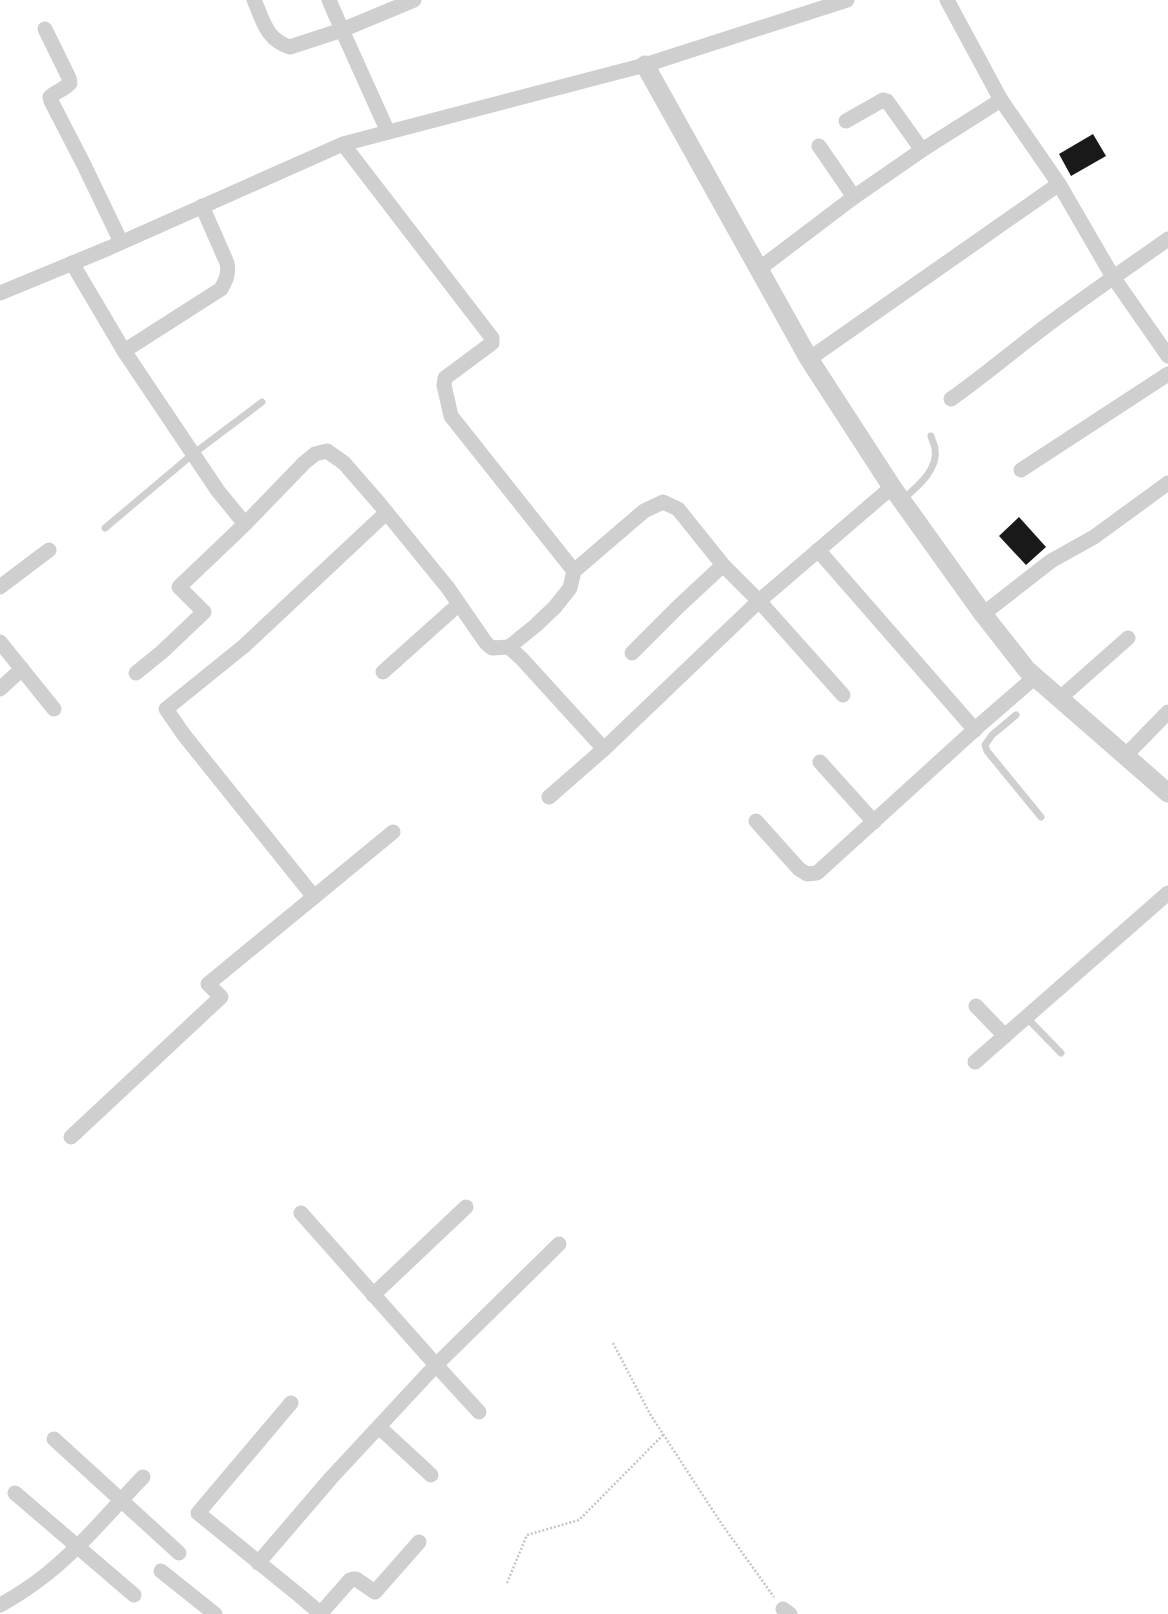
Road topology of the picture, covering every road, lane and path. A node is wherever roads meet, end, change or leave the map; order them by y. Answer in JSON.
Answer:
{"nodes":[{"id":1,"x":254,"y":0,"type":"edge"},
{"id":2,"x":329,"y":0,"type":"edge"},
{"id":3,"x":414,"y":0,"type":"edge"},
{"id":4,"x":847,"y":0,"type":"edge"},
{"id":5,"x":947,"y":0,"type":"edge"},
{"id":6,"x":45,"y":29,"type":"dead end"},
{"id":7,"x":342,"y":30,"type":"junction"},
{"id":8,"x":645,"y":65,"type":"junction"},
{"id":9,"x":1001,"y":100,"type":"junction"},
{"id":10,"x":846,"y":121,"type":"dead end"},
{"id":11,"x":388,"y":132,"type":"junction"},
{"id":12,"x":343,"y":144,"type":"junction"},
{"id":13,"x":819,"y":146,"type":"dead end"},
{"id":14,"x":922,"y":150,"type":"junction"},
{"id":15,"x":1059,"y":184,"type":"junction"},
{"id":16,"x":854,"y":197,"type":"junction"},
{"id":17,"x":202,"y":206,"type":"junction"},
{"id":18,"x":1168,"y":239,"type":"edge"},
{"id":19,"x":121,"y":242,"type":"junction"},
{"id":20,"x":72,"y":263,"type":"junction"},
{"id":21,"x":759,"y":269,"type":"junction"},
{"id":22,"x":1113,"y":277,"type":"junction"},
{"id":23,"x":0,"y":293,"type":"edge"},
{"id":24,"x":124,"y":351,"type":"junction"},
{"id":25,"x":1168,"y":356,"type":"edge"},
{"id":26,"x":809,"y":359,"type":"junction"},
{"id":27,"x":1168,"y":374,"type":"edge"},
{"id":28,"x":951,"y":399,"type":"dead end"},
{"id":29,"x":262,"y":402,"type":"dead end"},
{"id":30,"x":930,"y":436,"type":"dead end"},
{"id":31,"x":193,"y":454,"type":"junction"},
{"id":32,"x":1021,"y":470,"type":"dead end"},
{"id":33,"x":1168,"y":483,"type":"edge"},
{"id":34,"x":897,"y":493,"type":"junction"},
{"id":35,"x":386,"y":513,"type":"junction"},
{"id":36,"x":245,"y":524,"type":"junction"},
{"id":37,"x":105,"y":528,"type":"dead end"},
{"id":38,"x":49,"y":550,"type":"dead end"},
{"id":39,"x":818,"y":550,"type":"junction"},
{"id":40,"x":723,"y":565,"type":"junction"},
{"id":41,"x":574,"y":571,"type":"junction"},
{"id":42,"x":0,"y":587,"type":"edge"},
{"id":43,"x":759,"y":602,"type":"junction"},
{"id":44,"x":459,"y":604,"type":"junction"},
{"id":45,"x":983,"y":614,"type":"junction"},
{"id":46,"x":1128,"y":638,"type":"dead end"},
{"id":47,"x":0,"y":642,"type":"edge"},
{"id":48,"x":509,"y":647,"type":"junction"},
{"id":49,"x":632,"y":653,"type":"dead end"},
{"id":50,"x":22,"y":669,"type":"junction"},
{"id":51,"x":383,"y":672,"type":"dead end"},
{"id":52,"x":136,"y":673,"type":"dead end"},
{"id":53,"x":1035,"y":677,"type":"junction"},
{"id":54,"x":0,"y":689,"type":"edge"},
{"id":55,"x":843,"y":695,"type":"dead end"},
{"id":56,"x":1060,"y":698,"type":"junction"},
{"id":57,"x":54,"y":709,"type":"dead end"},
{"id":58,"x":1168,"y":712,"type":"edge"},
{"id":59,"x":1016,"y":715,"type":"dead end"},
{"id":60,"x":978,"y":727,"type":"junction"},
{"id":61,"x":992,"y":735,"type":"junction"},
{"id":62,"x":604,"y":749,"type":"junction"},
{"id":63,"x":1125,"y":756,"type":"junction"},
{"id":64,"x":820,"y":762,"type":"dead end"},
{"id":65,"x":1168,"y":793,"type":"edge"},
{"id":66,"x":549,"y":797,"type":"dead end"},
{"id":67,"x":1041,"y":817,"type":"dead end"},
{"id":68,"x":756,"y":821,"type":"dead end"},
{"id":69,"x":874,"y":822,"type":"junction"},
{"id":70,"x":393,"y":832,"type":"dead end"},
{"id":71,"x":1168,"y":893,"type":"edge"},
{"id":72,"x":314,"y":897,"type":"junction"},
{"id":73,"x":976,"y":1006,"type":"dead end"},
{"id":74,"x":1027,"y":1018,"type":"junction"},
{"id":75,"x":1005,"y":1036,"type":"junction"},
{"id":76,"x":1060,"y":1053,"type":"dead end"},
{"id":77,"x":974,"y":1062,"type":"dead end"},
{"id":78,"x":71,"y":1137,"type":"dead end"},
{"id":79,"x":466,"y":1207,"type":"dead end"},
{"id":80,"x":302,"y":1213,"type":"dead end"},
{"id":81,"x":559,"y":1244,"type":"dead end"},
{"id":82,"x":373,"y":1295,"type":"junction"},
{"id":83,"x":613,"y":1343,"type":"dead end"},
{"id":84,"x":436,"y":1365,"type":"junction"},
{"id":85,"x":291,"y":1403,"type":"dead end"},
{"id":86,"x":479,"y":1412,"type":"dead end"},
{"id":87,"x":378,"y":1427,"type":"junction"},
{"id":88,"x":664,"y":1434,"type":"junction"},
{"id":89,"x":54,"y":1439,"type":"dead end"},
{"id":90,"x":431,"y":1475,"type":"dead end"},
{"id":91,"x":143,"y":1477,"type":"dead end"},
{"id":92,"x":15,"y":1492,"type":"dead end"},
{"id":93,"x":121,"y":1499,"type":"junction"},
{"id":94,"x":419,"y":1542,"type":"dead end"},
{"id":95,"x":77,"y":1546,"type":"junction"},
{"id":96,"x":179,"y":1553,"type":"dead end"},
{"id":97,"x":258,"y":1563,"type":"junction"},
{"id":98,"x":161,"y":1571,"type":"dead end"},
{"id":99,"x":507,"y":1583,"type":"dead end"},
{"id":100,"x":134,"y":1595,"type":"dead end"},
{"id":101,"x":0,"y":1605,"type":"edge"},
{"id":102,"x":786,"y":1612,"type":"edge"},
{"id":103,"x":215,"y":1614,"type":"edge"},
{"id":104,"x":321,"y":1614,"type":"edge"}],
"edges":[{"from":1,"to":7,"type":"street"},
{"from":2,"to":7,"type":"street"},
{"from":3,"to":7,"type":"street"},
{"from":4,"to":8,"type":"street"},
{"from":5,"to":9,"type":"street"},
{"from":6,"to":19,"type":"street"},
{"from":7,"to":11,"type":"street"},
{"from":8,"to":11,"type":"street"},
{"from":8,"to":21,"type":"street"},
{"from":9,"to":14,"type":"street"},
{"from":9,"to":15,"type":"street"},
{"from":10,"to":14,"type":"street"},
{"from":11,"to":12,"type":"street"},
{"from":12,"to":17,"type":"street"},
{"from":12,"to":41,"type":"street"},
{"from":13,"to":16,"type":"street"},
{"from":14,"to":16,"type":"street"},
{"from":15,"to":22,"type":"street"},
{"from":15,"to":26,"type":"street"},
{"from":16,"to":21,"type":"street"},
{"from":17,"to":19,"type":"street"},
{"from":17,"to":24,"type":"street"},
{"from":18,"to":22,"type":"street"},
{"from":19,"to":20,"type":"street"},
{"from":20,"to":23,"type":"street"},
{"from":20,"to":24,"type":"street"},
{"from":21,"to":26,"type":"street"},
{"from":22,"to":25,"type":"street"},
{"from":22,"to":28,"type":"street"},
{"from":24,"to":31,"type":"street"},
{"from":26,"to":34,"type":"street"},
{"from":27,"to":32,"type":"street"},
{"from":29,"to":31,"type":"lane"},
{"from":30,"to":34,"type":"lane"},
{"from":31,"to":36,"type":"street"},
{"from":31,"to":37,"type":"lane"},
{"from":33,"to":45,"type":"street"},
{"from":34,"to":39,"type":"street"},
{"from":34,"to":45,"type":"street"},
{"from":35,"to":36,"type":"street"},
{"from":35,"to":44,"type":"street"},
{"from":35,"to":72,"type":"street"},
{"from":36,"to":52,"type":"street"},
{"from":38,"to":42,"type":"street"},
{"from":39,"to":43,"type":"street"},
{"from":39,"to":60,"type":"street"},
{"from":40,"to":41,"type":"street"},
{"from":40,"to":43,"type":"street"},
{"from":40,"to":49,"type":"street"},
{"from":41,"to":48,"type":"street"},
{"from":43,"to":55,"type":"street"},
{"from":43,"to":62,"type":"street"},
{"from":44,"to":48,"type":"street"},
{"from":44,"to":51,"type":"street"},
{"from":45,"to":53,"type":"street"},
{"from":46,"to":56,"type":"street"},
{"from":47,"to":50,"type":"street"},
{"from":48,"to":62,"type":"street"},
{"from":50,"to":54,"type":"street"},
{"from":50,"to":57,"type":"street"},
{"from":53,"to":56,"type":"street"},
{"from":53,"to":60,"type":"street"},
{"from":56,"to":63,"type":"street"},
{"from":58,"to":63,"type":"street"},
{"from":59,"to":61,"type":"lane"},
{"from":60,"to":61,"type":"lane"},
{"from":60,"to":69,"type":"street"},
{"from":61,"to":67,"type":"lane"},
{"from":62,"to":66,"type":"street"},
{"from":63,"to":65,"type":"street"},
{"from":64,"to":69,"type":"street"},
{"from":68,"to":69,"type":"street"},
{"from":70,"to":72,"type":"street"},
{"from":71,"to":74,"type":"street"},
{"from":72,"to":78,"type":"street"},
{"from":73,"to":75,"type":"street"},
{"from":74,"to":75,"type":"street"},
{"from":74,"to":76,"type":"lane"},
{"from":75,"to":77,"type":"street"},
{"from":79,"to":82,"type":"street"},
{"from":80,"to":82,"type":"street"},
{"from":81,"to":84,"type":"street"},
{"from":82,"to":84,"type":"street"},
{"from":83,"to":88,"type":"path"},
{"from":84,"to":86,"type":"street"},
{"from":84,"to":87,"type":"street"},
{"from":85,"to":97,"type":"street"},
{"from":87,"to":90,"type":"street"},
{"from":87,"to":97,"type":"street"},
{"from":88,"to":99,"type":"path"},
{"from":88,"to":102,"type":"path"},
{"from":89,"to":93,"type":"street"},
{"from":91,"to":93,"type":"street"},
{"from":92,"to":95,"type":"street"},
{"from":93,"to":95,"type":"street"},
{"from":93,"to":96,"type":"street"},
{"from":94,"to":104,"type":"street"},
{"from":95,"to":100,"type":"street"},
{"from":95,"to":101,"type":"street"},
{"from":97,"to":104,"type":"street"},
{"from":98,"to":103,"type":"street"}]}
